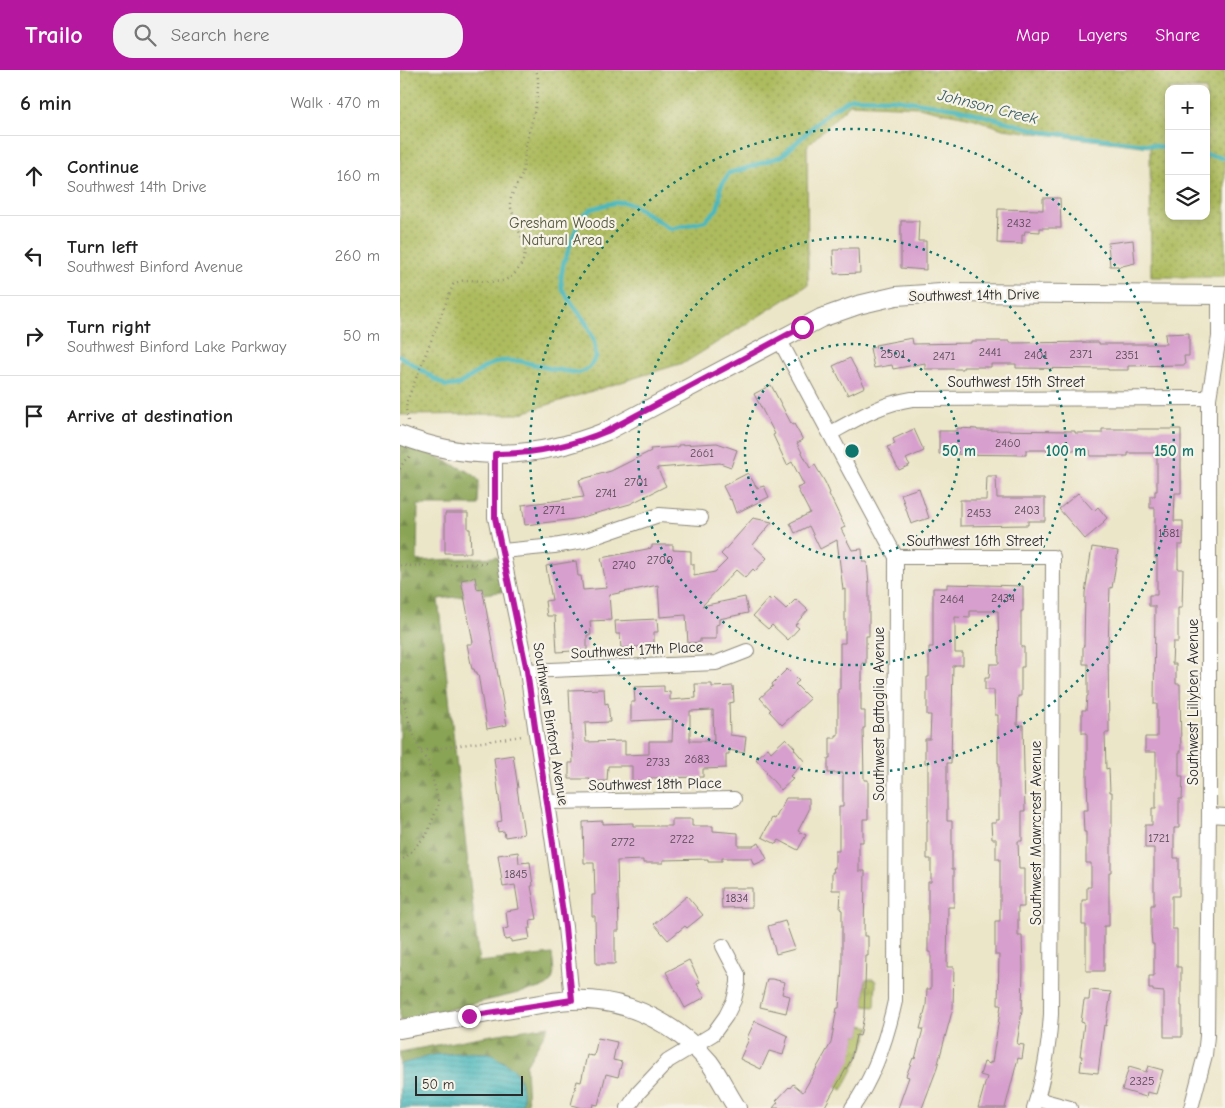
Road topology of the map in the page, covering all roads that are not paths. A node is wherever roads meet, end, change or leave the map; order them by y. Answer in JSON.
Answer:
{"nodes":[{"id":1,"x":1222,"y":295,"type":"edge"},
{"id":2,"x":779,"y":339,"type":"junction"},
{"id":3,"x":1209,"y":398,"type":"junction"},
{"id":4,"x":405,"y":431,"type":"edge"},
{"id":5,"x":831,"y":433,"type":"junction"},
{"id":6,"x":495,"y":454,"type":"junction"},
{"id":7,"x":701,"y":518,"type":"dead end"},
{"id":8,"x":503,"y":557,"type":"junction"},
{"id":9,"x":896,"y":557,"type":"junction"},
{"id":10,"x":1053,"y":557,"type":"joint"},
{"id":11,"x":747,"y":651,"type":"dead end"},
{"id":12,"x":527,"y":671,"type":"junction"},
{"id":13,"x":734,"y":799,"type":"dead end"},
{"id":14,"x":547,"y":802,"type":"junction"},
{"id":15,"x":1209,"y":815,"type":"junction"},
{"id":16,"x":1225,"y":816,"type":"edge"},
{"id":17,"x":723,"y":946,"type":"dead end"},
{"id":18,"x":572,"y":1000,"type":"junction"},
{"id":19,"x":400,"y":1029,"type":"edge"},
{"id":20,"x":693,"y":1046,"type":"junction"},
{"id":21,"x":1035,"y":1103,"type":"edge"},
{"id":22,"x":628,"y":1108,"type":"edge"},
{"id":23,"x":737,"y":1108,"type":"edge"},
{"id":24,"x":852,"y":1108,"type":"edge"},
{"id":25,"x":1070,"y":1108,"type":"edge"},
{"id":26,"x":1191,"y":1108,"type":"edge"}],
"edges":[{"from":1,"to":2,"type":"street","name":"Southwest 14th Drive"},
{"from":1,"to":3,"type":"street","name":"Southwest Lillyben Avenue"},
{"from":2,"to":5,"type":"street","name":"Southwest Battaglia Avenue"},
{"from":2,"to":6,"type":"street","name":"Southwest 14th Drive"},
{"from":3,"to":5,"type":"street","name":"Southwest 15th Street"},
{"from":3,"to":15,"type":"street","name":"Southwest Lillyben Avenue"},
{"from":4,"to":6,"type":"street","name":"Southwest 14th Drive"},
{"from":5,"to":9,"type":"street","name":"Southwest Battaglia Avenue"},
{"from":6,"to":8,"type":"street","name":"Southwest Binford Avenue"},
{"from":7,"to":8,"type":"street"},
{"from":8,"to":12,"type":"street","name":"Southwest Binford Avenue"},
{"from":9,"to":10,"type":"street","name":"Southwest 16th Street"},
{"from":9,"to":24,"type":"street","name":"Southwest Battaglia Avenue"},
{"from":10,"to":21,"type":"street","name":"Southwest Mawrcrest Avenue"},
{"from":11,"to":12,"type":"street","name":"Southwest 17th Place"},
{"from":12,"to":14,"type":"street","name":"Southwest Binford Avenue"},
{"from":13,"to":14,"type":"street","name":"Southwest 18th Place"},
{"from":14,"to":18,"type":"street","name":"Southwest Binford Avenue"},
{"from":15,"to":16,"type":"street"},
{"from":15,"to":26,"type":"street","name":"Southwest Lillyben Avenue"},
{"from":17,"to":20,"type":"street"},
{"from":18,"to":19,"type":"street"},
{"from":18,"to":20,"type":"street"},
{"from":20,"to":22,"type":"street"},
{"from":20,"to":23,"type":"street"},
{"from":21,"to":25,"type":"street"}]}
